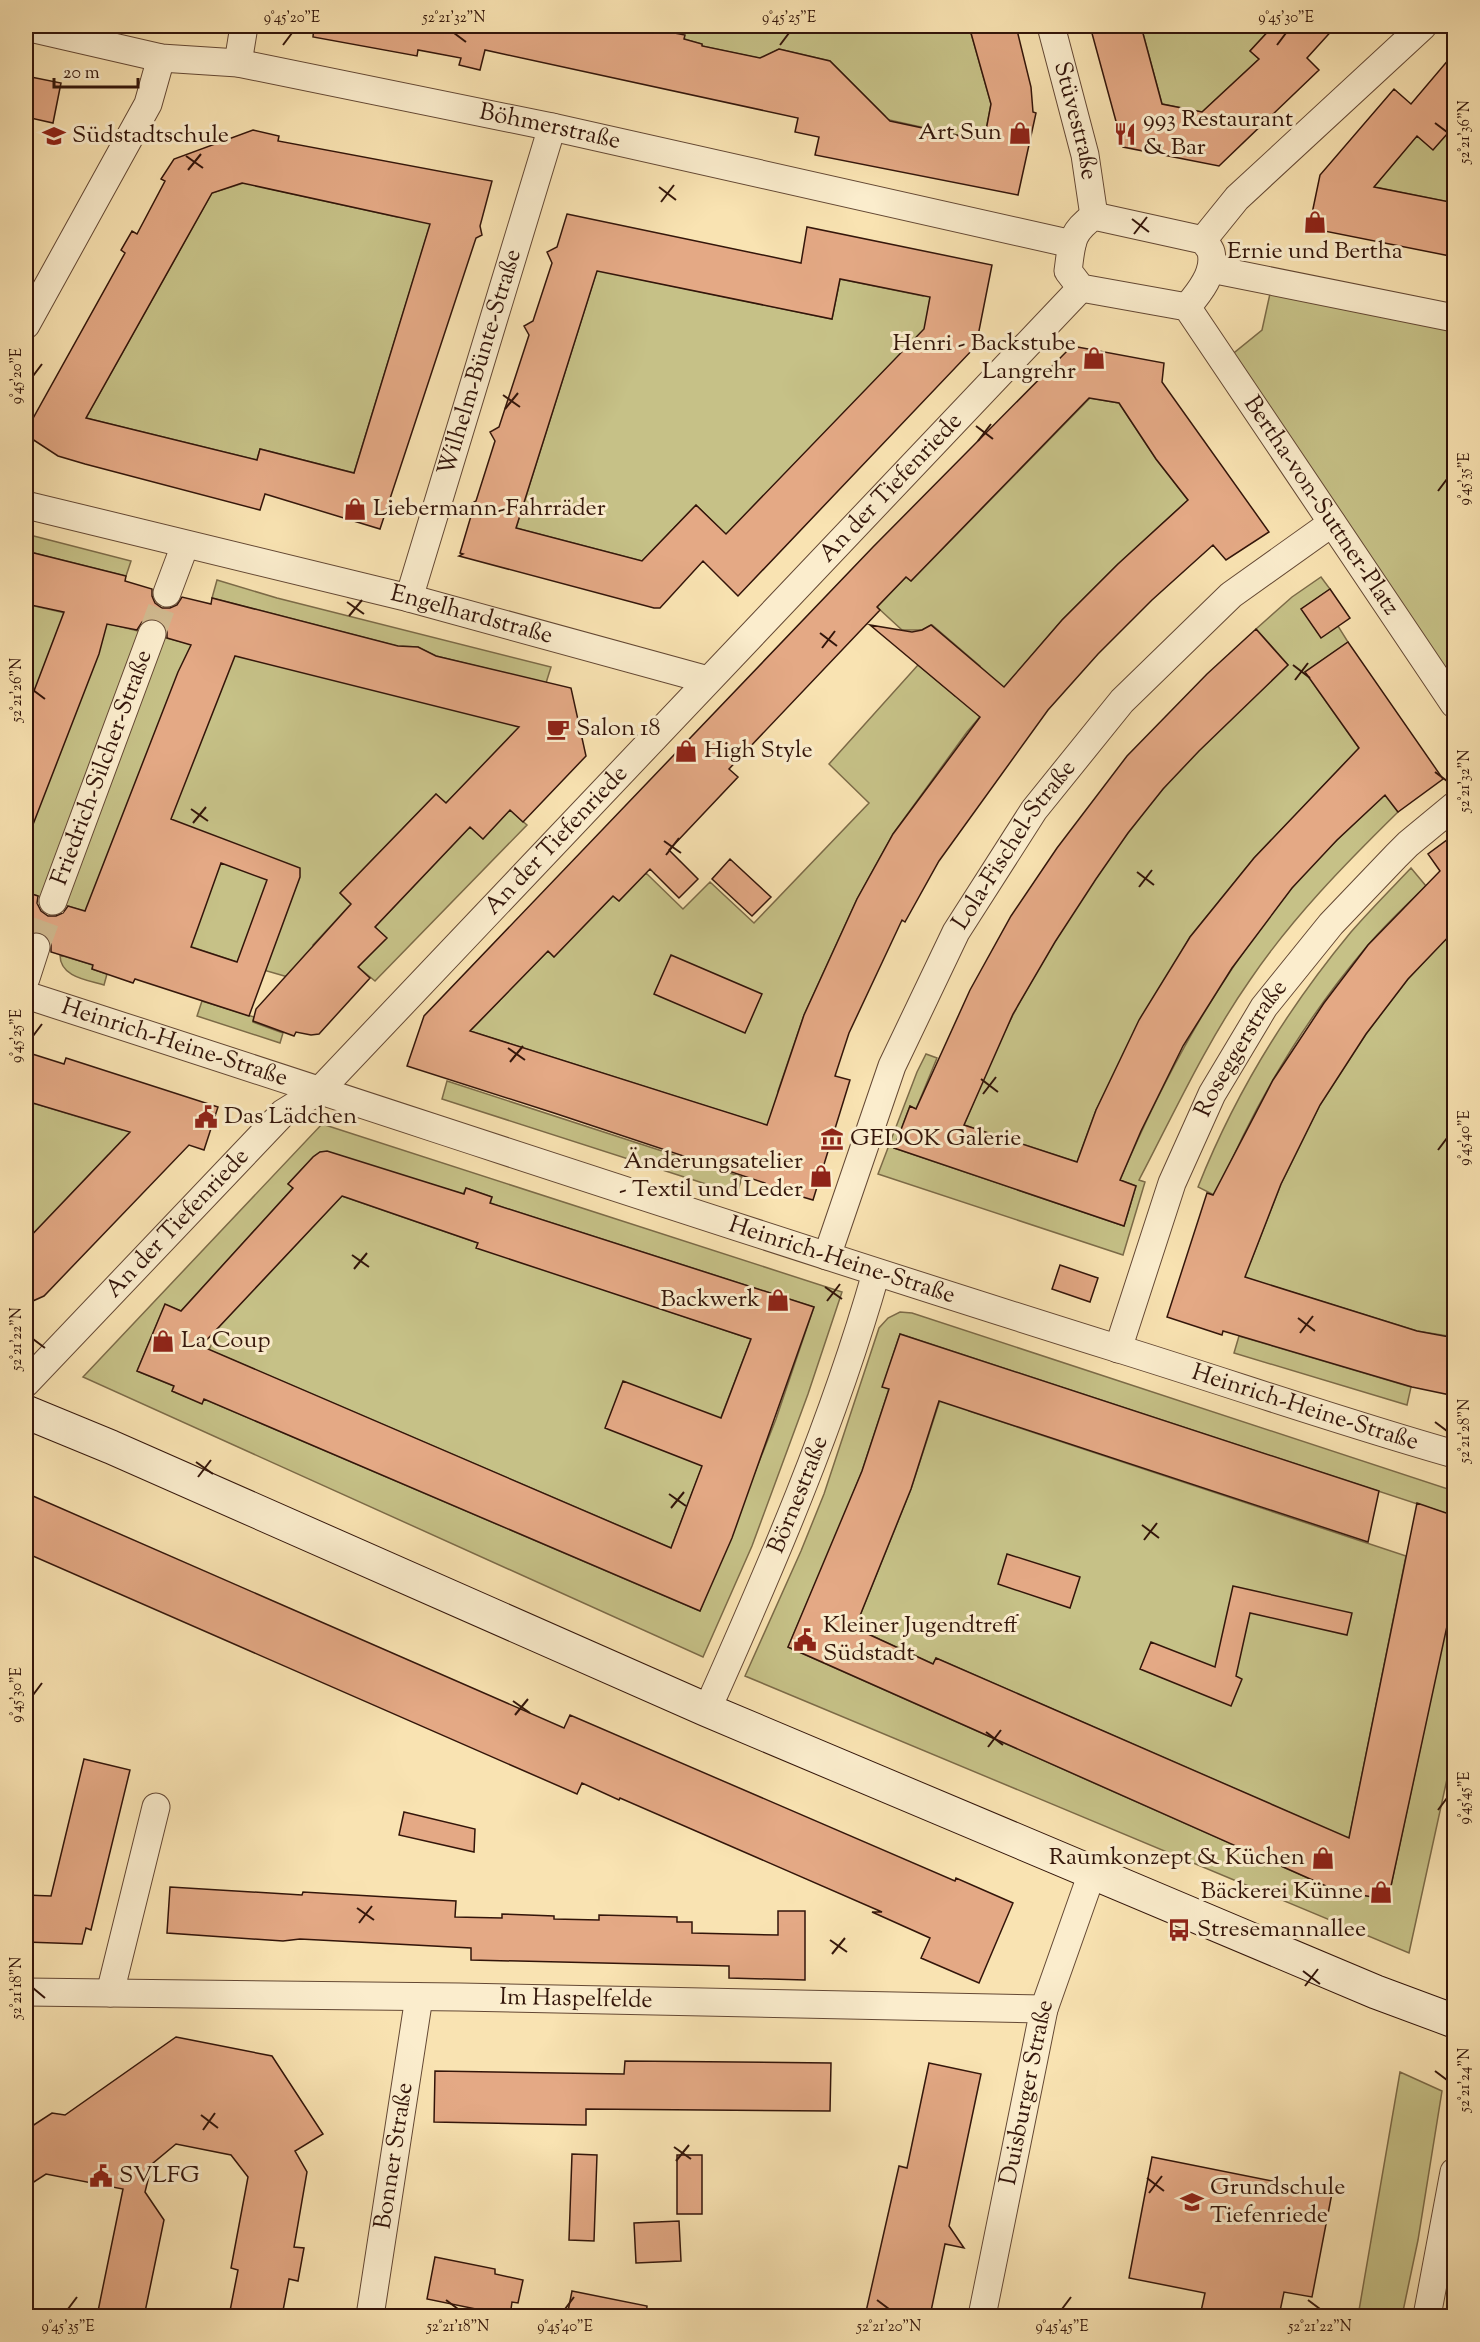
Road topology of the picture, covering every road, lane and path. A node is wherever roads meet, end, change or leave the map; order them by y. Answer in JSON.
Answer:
{"nodes":[{"id":1,"x":244,"y":26,"type":"edge"},
{"id":2,"x":1051,"y":26,"type":"edge"},
{"id":3,"x":1423,"y":26,"type":"edge"},
{"id":4,"x":26,"y":27,"type":"edge"},
{"id":5,"x":161,"y":58,"type":"junction"},
{"id":6,"x":238,"y":63,"type":"junction"},
{"id":7,"x":552,"y":127,"type":"junction"},
{"id":8,"x":1094,"y":216,"type":"junction"},
{"id":9,"x":1203,"y":240,"type":"junction"},
{"id":10,"x":1072,"y":244,"type":"junction"},
{"id":11,"x":1211,"y":269,"type":"junction"},
{"id":12,"x":1081,"y":288,"type":"junction"},
{"id":13,"x":1187,"y":307,"type":"junction"},
{"id":14,"x":1455,"y":318,"type":"edge"},
{"id":15,"x":26,"y":325,"type":"edge"},
{"id":16,"x":26,"y":505,"type":"edge"},
{"id":17,"x":1332,"y":523,"type":"junction"},
{"id":18,"x":185,"y":545,"type":"junction"},
{"id":19,"x":167,"y":593,"type":"tunnel mouth"},
{"id":20,"x":409,"y":598,"type":"junction"},
{"id":21,"x":152,"y":634,"type":"tunnel mouth"},
{"id":22,"x":708,"y":680,"type":"junction"},
{"id":23,"x":1455,"y":704,"type":"edge"},
{"id":24,"x":1455,"y":806,"type":"edge"},
{"id":25,"x":52,"y":901,"type":"tunnel mouth"},
{"id":26,"x":36,"y":947,"type":"tunnel mouth"},
{"id":27,"x":26,"y":978,"type":"edge"},
{"id":28,"x":26,"y":995,"type":"edge"},
{"id":29,"x":320,"y":1089,"type":"junction"},
{"id":30,"x":827,"y":1256,"type":"junction"},
{"id":31,"x":876,"y":1273,"type":"junction"},
{"id":32,"x":1118,"y":1348,"type":"junction"},
{"id":33,"x":26,"y":1383,"type":"edge"},
{"id":34,"x":26,"y":1412,"type":"edge"},
{"id":35,"x":1455,"y":1454,"type":"edge"},
{"id":36,"x":707,"y":1710,"type":"junction"},
{"id":37,"x":156,"y":1807,"type":"dead end"},
{"id":38,"x":1092,"y":1873,"type":"junction"},
{"id":39,"x":26,"y":1992,"type":"edge"},
{"id":40,"x":110,"y":1993,"type":"junction"},
{"id":41,"x":419,"y":1997,"type":"junction"},
{"id":42,"x":1044,"y":2009,"type":"junction"},
{"id":43,"x":1455,"y":2021,"type":"edge"},
{"id":44,"x":1455,"y":2172,"type":"edge"},
{"id":45,"x":370,"y":2316,"type":"edge"},
{"id":46,"x":982,"y":2316,"type":"edge"},
{"id":47,"x":1427,"y":2316,"type":"edge"}],
"edges":[{"from":1,"to":6,"type":"street"},
{"from":2,"to":8,"type":"street","name":"Stüvestraße"},
{"from":3,"to":9,"type":"street"},
{"from":4,"to":5,"type":"street","name":"Böhmerstraße"},
{"from":5,"to":6,"type":"street","name":"Böhmerstraße"},
{"from":5,"to":15,"type":"street"},
{"from":6,"to":7,"type":"street","name":"Böhmerstraße"},
{"from":7,"to":10,"type":"street","name":"Böhmerstraße"},
{"from":7,"to":20,"type":"street","name":"Wilhelm-Bünte-Straße"},
{"from":8,"to":9,"type":"street"},
{"from":8,"to":10,"type":"street"},
{"from":9,"to":11,"type":"street"},
{"from":10,"to":12,"type":"street"},
{"from":11,"to":13,"type":"street"},
{"from":11,"to":14,"type":"street"},
{"from":12,"to":13,"type":"street"},
{"from":12,"to":22,"type":"street","name":"An der Tiefenriede"},
{"from":13,"to":17,"type":"street","name":"Bertha-von-Suttner-Platz"},
{"from":16,"to":18,"type":"street","name":"Engelhardstraße"},
{"from":17,"to":23,"type":"street","name":"Bertha-von-Suttner-Platz"},
{"from":17,"to":30,"type":"street","name":"Lola-Fischel-Straße"},
{"from":18,"to":19,"type":"street"},
{"from":18,"to":20,"type":"street","name":"Engelhardstraße"},
{"from":20,"to":22,"type":"street","name":"Engelhardstraße"},
{"from":21,"to":25,"type":"street","name":"Friedrich-Silcher-Straße"},
{"from":22,"to":29,"type":"street","name":"An der Tiefenriede"},
{"from":24,"to":32,"type":"street","name":"Roseggerstraße"},
{"from":26,"to":27,"type":"street"},
{"from":28,"to":29,"type":"street","name":"Heinrich-Heine-Straße"},
{"from":29,"to":30,"type":"street","name":"Heinrich-Heine-Straße"},
{"from":29,"to":33,"type":"street","name":"An der Tiefenriede"},
{"from":30,"to":31,"type":"street","name":"Heinrich-Heine-Straße"},
{"from":31,"to":32,"type":"street","name":"Heinrich-Heine-Straße"},
{"from":31,"to":36,"type":"street","name":"Börnestraße"},
{"from":32,"to":35,"type":"street","name":"Heinrich-Heine-Straße"},
{"from":34,"to":36,"type":"street"},
{"from":36,"to":38,"type":"street"},
{"from":37,"to":40,"type":"street"},
{"from":38,"to":42,"type":"street","name":"Duisburger Straße"},
{"from":38,"to":43,"type":"street"},
{"from":39,"to":40,"type":"street","name":"Im Haspelfelde"},
{"from":40,"to":41,"type":"street","name":"Im Haspelfelde"},
{"from":41,"to":42,"type":"street","name":"Im Haspelfelde"},
{"from":41,"to":45,"type":"street","name":"Bonner Straße"},
{"from":42,"to":46,"type":"street","name":"Duisburger Straße"},
{"from":44,"to":47,"type":"street"}]}
